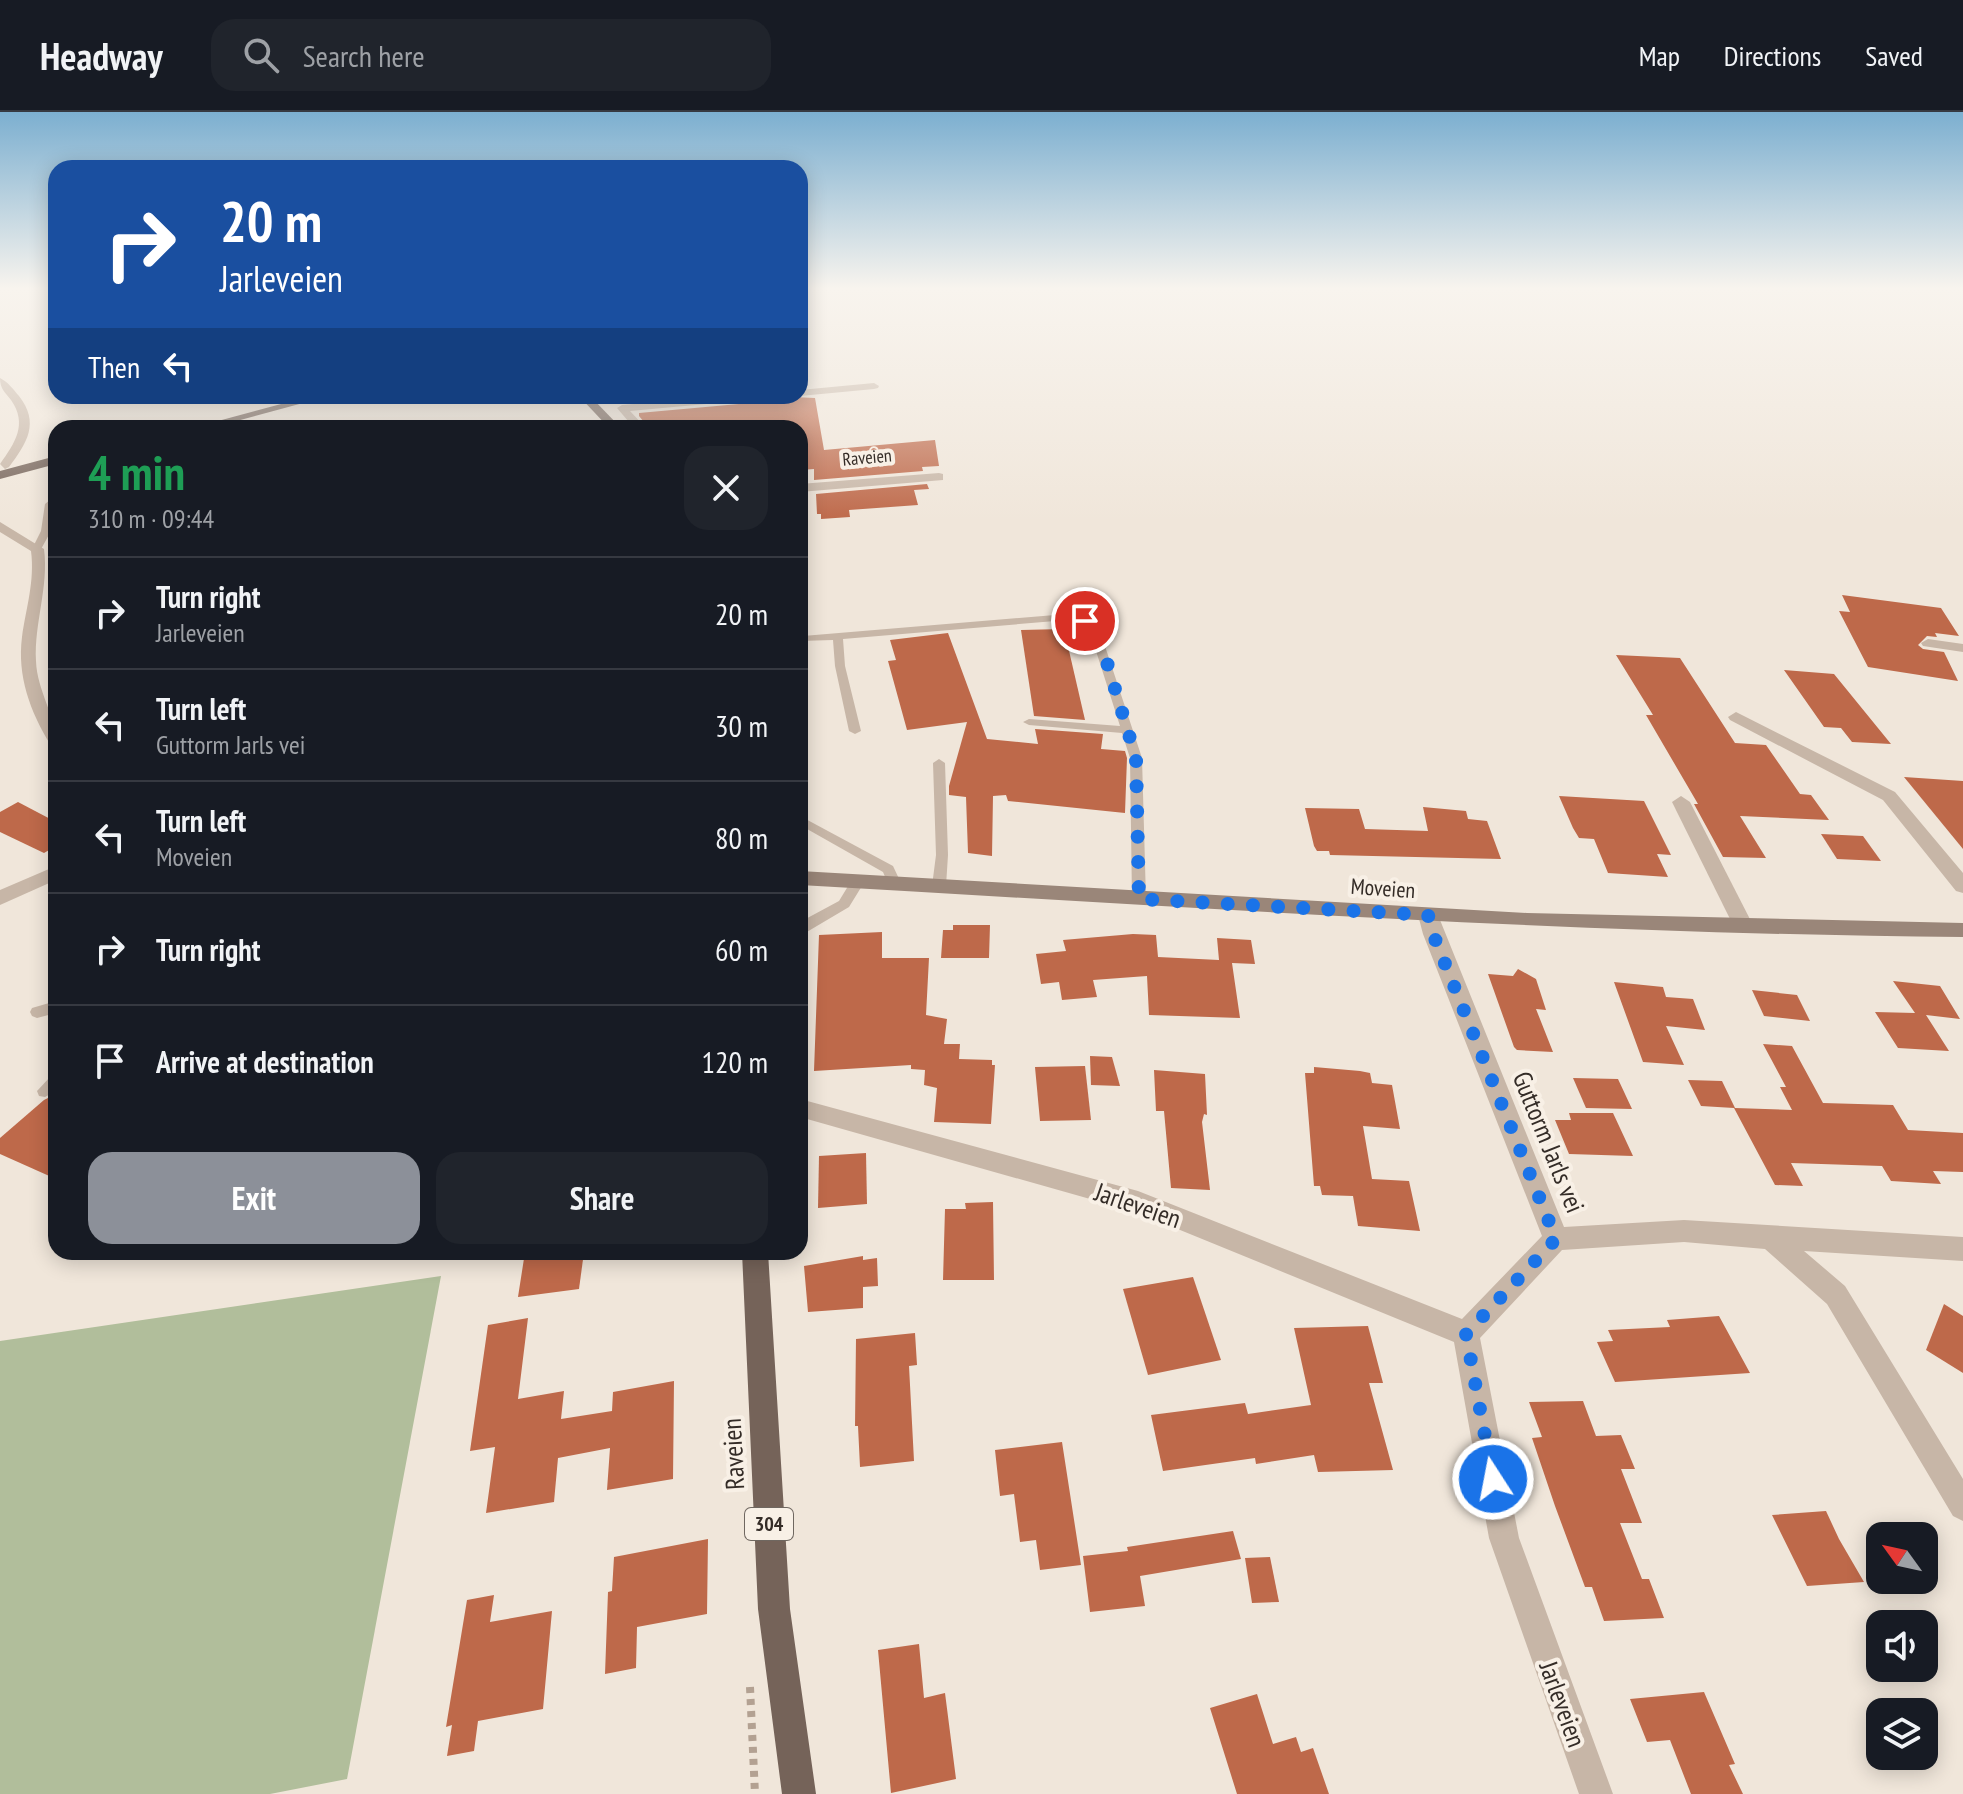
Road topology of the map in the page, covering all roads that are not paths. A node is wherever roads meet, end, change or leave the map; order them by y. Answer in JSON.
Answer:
{"nodes":[{"id":1,"x":0,"y":381,"type":"edge"},
{"id":2,"x":874,"y":386,"type":"dead end"},
{"id":3,"x":808,"y":392,"type":"edge"},
{"id":4,"x":257,"y":404,"type":"edge"},
{"id":5,"x":272,"y":404,"type":"edge"},
{"id":6,"x":292,"y":404,"type":"edge"},
{"id":7,"x":593,"y":404,"type":"edge"},
{"id":8,"x":668,"y":404,"type":"edge"},
{"id":9,"x":249,"y":410,"type":"junction"},
{"id":10,"x":210,"y":420,"type":"edge"},
{"id":11,"x":230,"y":420,"type":"edge"},
{"id":12,"x":608,"y":420,"type":"edge"},
{"id":13,"x":633,"y":420,"type":"edge"},
{"id":14,"x":48,"y":464,"type":"edge"},
{"id":15,"x":2,"y":473,"type":"edge"},
{"id":16,"x":939,"y":477,"type":"dead end"},
{"id":17,"x":808,"y":487,"type":"edge"},
{"id":18,"x":48,"y":513,"type":"edge"},
{"id":19,"x":0,"y":526,"type":"edge"},
{"id":20,"x":37,"y":549,"type":"junction"},
{"id":21,"x":838,"y":636,"type":"junction"},
{"id":22,"x":808,"y":639,"type":"edge"},
{"id":23,"x":1928,"y":643,"type":"dead end"},
{"id":24,"x":1963,"y":648,"type":"edge"},
{"id":25,"x":1736,"y":717,"type":"dead end"},
{"id":26,"x":1029,"y":722,"type":"dead end"},
{"id":27,"x":48,"y":725,"type":"edge"},
{"id":28,"x":1128,"y":730,"type":"junction"},
{"id":29,"x":855,"y":731,"type":"dead end"},
{"id":30,"x":939,"y":763,"type":"dead end"},
{"id":31,"x":1681,"y":802,"type":"dead end"},
{"id":32,"x":808,"y":824,"type":"edge"},
{"id":33,"x":48,"y":876,"type":"edge"},
{"id":34,"x":808,"y":878,"type":"edge"},
{"id":35,"x":858,"y":881,"type":"junction"},
{"id":36,"x":894,"y":883,"type":"junction"},
{"id":37,"x":939,"y":886,"type":"junction"},
{"id":38,"x":1963,"y":886,"type":"edge"},
{"id":39,"x":0,"y":898,"type":"edge"},
{"id":40,"x":1139,"y":899,"type":"junction"},
{"id":41,"x":1428,"y":915,"type":"junction"},
{"id":42,"x":808,"y":923,"type":"edge"},
{"id":43,"x":1744,"y":927,"type":"junction"},
{"id":44,"x":1963,"y":930,"type":"edge"},
{"id":45,"x":48,"y":1009,"type":"edge"},
{"id":46,"x":37,"y":1012,"type":"dead end"},
{"id":47,"x":808,"y":1110,"type":"edge"},
{"id":48,"x":1770,"y":1238,"type":"junction"},
{"id":49,"x":1556,"y":1239,"type":"junction"},
{"id":50,"x":1963,"y":1249,"type":"edge"},
{"id":51,"x":755,"y":1260,"type":"edge"},
{"id":52,"x":1466,"y":1334,"type":"junction"},
{"id":53,"x":1963,"y":1506,"type":"edge"},
{"id":54,"x":799,"y":1794,"type":"edge"},
{"id":55,"x":1596,"y":1794,"type":"edge"}],
"edges":[{"from":1,"to":15,"type":"street"},
{"from":2,"to":3,"type":"street"},
{"from":4,"to":9,"type":"main road"},
{"from":5,"to":9,"type":"main road"},
{"from":6,"to":11,"type":"main road"},
{"from":7,"to":12,"type":"main road"},
{"from":8,"to":13,"type":"street"},
{"from":9,"to":10,"type":"main road"},
{"from":14,"to":15,"type":"main road"},
{"from":16,"to":17,"type":"street","name":"Raveien"},
{"from":18,"to":20,"type":"lane"},
{"from":19,"to":20,"type":"street"},
{"from":20,"to":27,"type":"street"},
{"from":21,"to":22,"type":"lane"},
{"from":21,"to":28,"type":"lane"},
{"from":21,"to":29,"type":"lane"},
{"from":23,"to":24,"type":"street"},
{"from":25,"to":38,"type":"street"},
{"from":26,"to":28,"type":"lane"},
{"from":28,"to":40,"type":"lane"},
{"from":30,"to":37,"type":"lane"},
{"from":31,"to":43,"type":"street"},
{"from":32,"to":36,"type":"lane"},
{"from":33,"to":39,"type":"street"},
{"from":34,"to":35,"type":"street","name":"Moveien"},
{"from":35,"to":36,"type":"street","name":"Moveien"},
{"from":35,"to":42,"type":"lane"},
{"from":36,"to":37,"type":"street","name":"Moveien"},
{"from":37,"to":40,"type":"street","name":"Moveien"},
{"from":40,"to":41,"type":"street","name":"Moveien"},
{"from":41,"to":43,"type":"street","name":"Moveien"},
{"from":41,"to":49,"type":"street","name":"Guttorm Jarls vei"},
{"from":43,"to":44,"type":"street","name":"Moveien"},
{"from":45,"to":46,"type":"lane"},
{"from":47,"to":52,"type":"street","name":"Jarleveien"},
{"from":48,"to":49,"type":"street","name":"Guttorm Jarls vei"},
{"from":48,"to":50,"type":"street","name":"Guttorm Jarls vei"},
{"from":48,"to":53,"type":"street"},
{"from":49,"to":52,"type":"street"},
{"from":51,"to":54,"type":"main road","name":"Raveien","number":"304"},
{"from":52,"to":55,"type":"street","name":"Jarleveien"}]}
